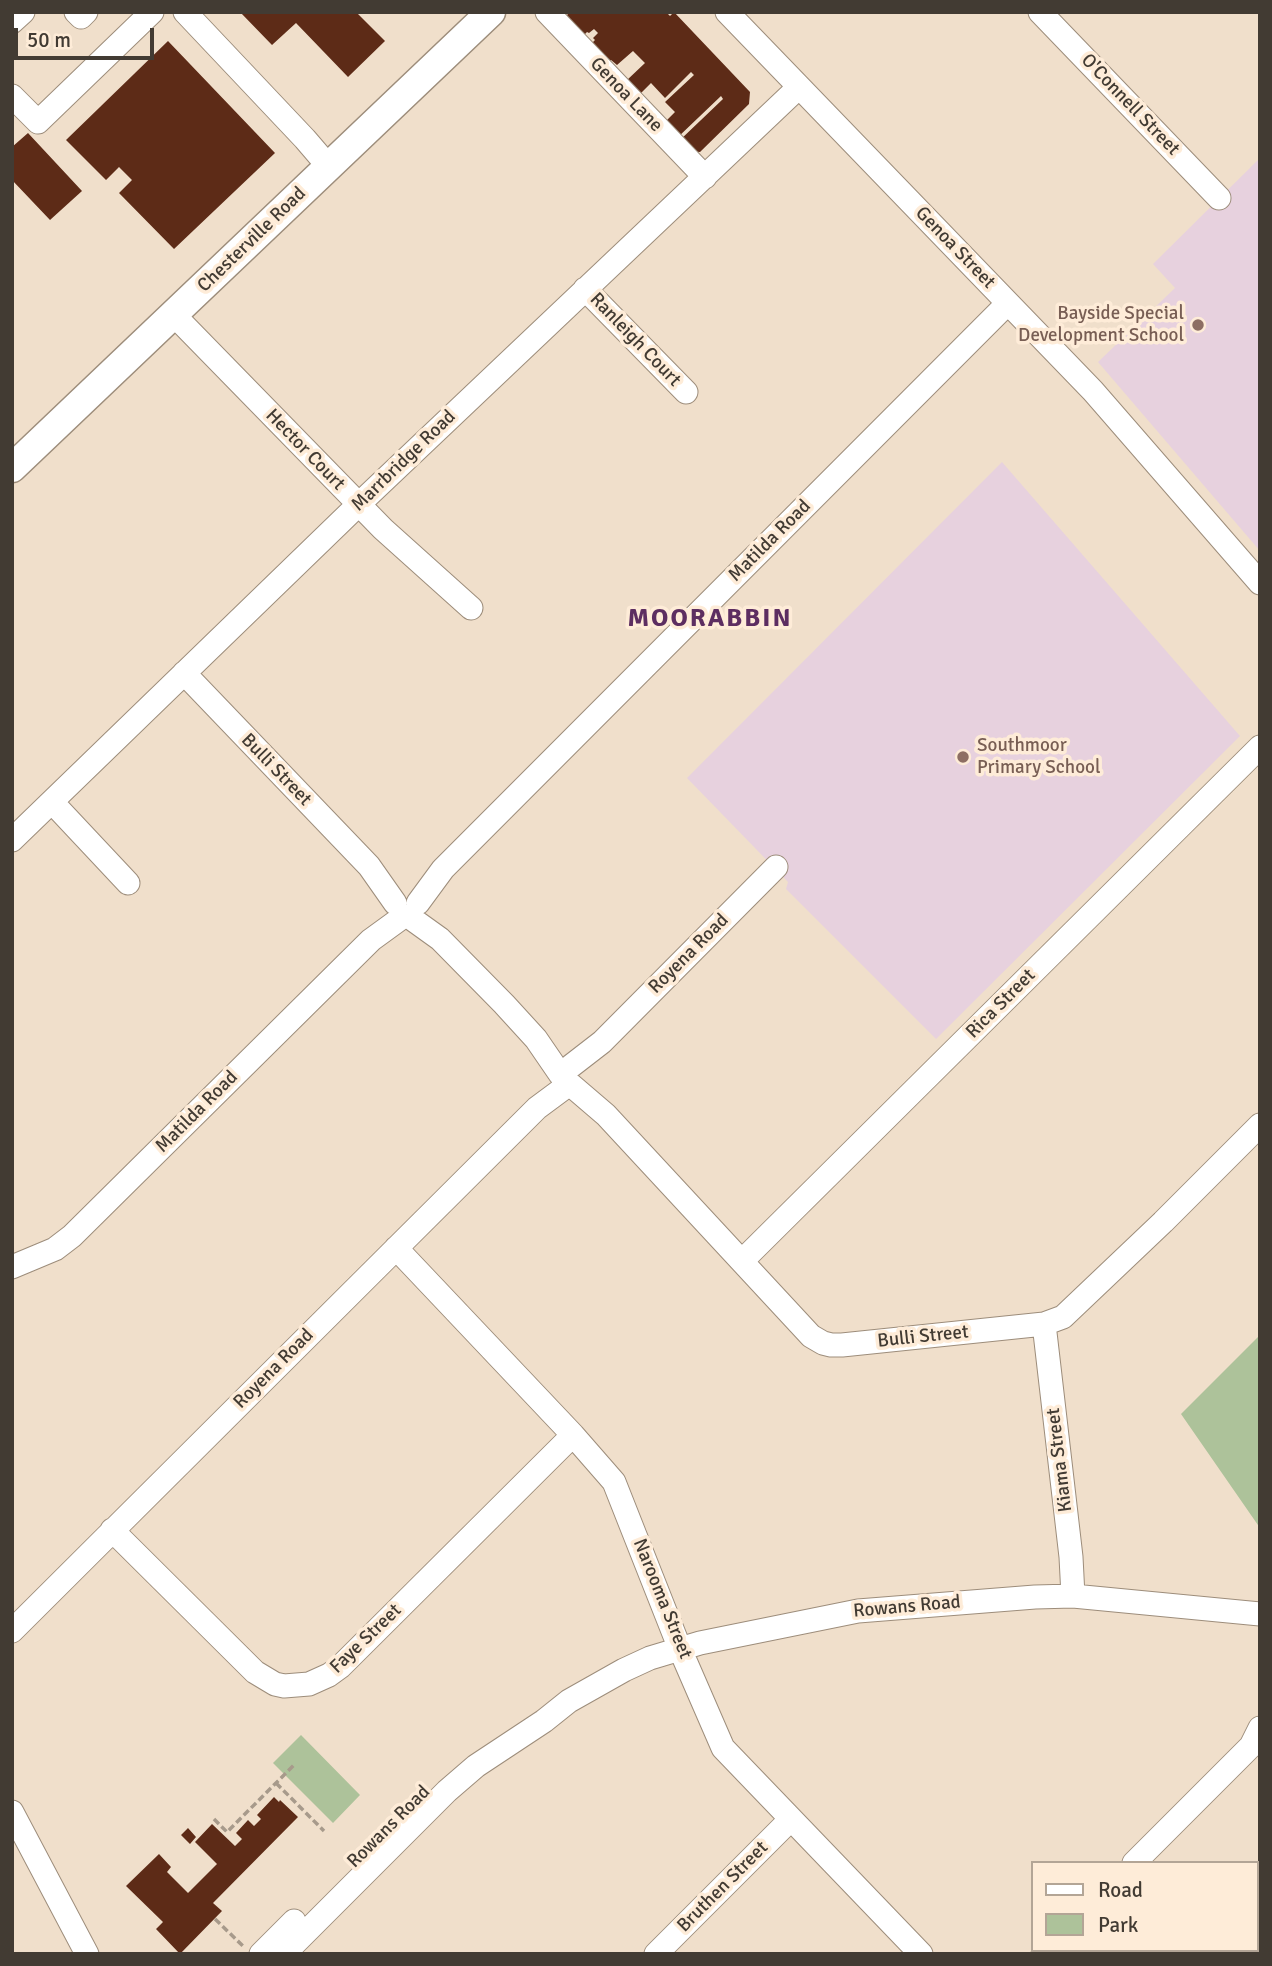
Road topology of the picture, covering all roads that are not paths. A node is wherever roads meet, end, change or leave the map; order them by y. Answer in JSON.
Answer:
{"nodes":[{"id":1,"x":23,"y":12,"type":"edge"},
{"id":2,"x":76,"y":12,"type":"edge"},
{"id":3,"x":86,"y":12,"type":"edge"},
{"id":4,"x":152,"y":12,"type":"edge"},
{"id":5,"x":185,"y":12,"type":"edge"},
{"id":6,"x":491,"y":12,"type":"edge"},
{"id":7,"x":547,"y":12,"type":"edge"},
{"id":8,"x":727,"y":12,"type":"edge"},
{"id":9,"x":1040,"y":12,"type":"edge"},
{"id":10,"x":12,"y":22,"type":"edge"},
{"id":11,"x":799,"y":87,"type":"junction"},
{"id":12,"x":12,"y":96,"type":"edge"},
{"id":13,"x":329,"y":167,"type":"junction"},
{"id":14,"x":705,"y":177,"type":"junction"},
{"id":15,"x":1219,"y":198,"type":"dead end"},
{"id":16,"x":585,"y":289,"type":"junction"},
{"id":17,"x":1008,"y":303,"type":"junction"},
{"id":18,"x":174,"y":315,"type":"junction"},
{"id":19,"x":686,"y":392,"type":"dead end"},
{"id":20,"x":12,"y":468,"type":"edge"},
{"id":21,"x":358,"y":505,"type":"junction"},
{"id":22,"x":1260,"y":583,"type":"edge"},
{"id":23,"x":471,"y":608,"type":"dead end"},
{"id":24,"x":184,"y":673,"type":"junction"},
{"id":25,"x":1260,"y":747,"type":"edge"},
{"id":26,"x":52,"y":802,"type":"junction"},
{"id":27,"x":12,"y":840,"type":"edge"},
{"id":28,"x":776,"y":867,"type":"dead end"},
{"id":29,"x":128,"y":883,"type":"dead end"},
{"id":30,"x":406,"y":905,"type":"junction"},
{"id":31,"x":569,"y":1076,"type":"junction"},
{"id":32,"x":1260,"y":1125,"type":"edge"},
{"id":33,"x":396,"y":1248,"type":"junction"},
{"id":34,"x":741,"y":1261,"type":"junction"},
{"id":35,"x":12,"y":1267,"type":"edge"},
{"id":36,"x":1044,"y":1324,"type":"junction"},
{"id":37,"x":573,"y":1435,"type":"junction"},
{"id":38,"x":113,"y":1530,"type":"junction"},
{"id":39,"x":1073,"y":1597,"type":"junction"},
{"id":40,"x":1260,"y":1614,"type":"edge"},
{"id":41,"x":12,"y":1630,"type":"edge"},
{"id":42,"x":680,"y":1648,"type":"junction"},
{"id":43,"x":1257,"y":1743,"type":"edge"},
{"id":44,"x":12,"y":1812,"type":"edge"},
{"id":45,"x":790,"y":1819,"type":"junction"},
{"id":46,"x":1137,"y":1861,"type":"edge"},
{"id":47,"x":316,"y":1910,"type":"junction"},
{"id":48,"x":88,"y":1954,"type":"edge"},
{"id":49,"x":261,"y":1954,"type":"edge"},
{"id":50,"x":284,"y":1954,"type":"edge"},
{"id":51,"x":656,"y":1954,"type":"edge"},
{"id":52,"x":921,"y":1954,"type":"edge"}],
"edges":[{"from":1,"to":10,"type":"street"},
{"from":2,"to":3,"type":"street"},
{"from":4,"to":12,"type":"street"},
{"from":5,"to":13,"type":"street"},
{"from":6,"to":13,"type":"main road","name":"Chesterville Road"},
{"from":7,"to":14,"type":"street","name":"Genoa Lane"},
{"from":8,"to":11,"type":"street","name":"Genoa Street"},
{"from":9,"to":15,"type":"street","name":"O'Connell Street"},
{"from":11,"to":14,"type":"street","name":"Marrbridge Road"},
{"from":11,"to":17,"type":"street","name":"Genoa Street"},
{"from":13,"to":18,"type":"main road","name":"Chesterville Road"},
{"from":14,"to":16,"type":"street","name":"Marrbridge Road"},
{"from":16,"to":19,"type":"street","name":"Ranleigh Court"},
{"from":16,"to":21,"type":"street","name":"Marrbridge Road"},
{"from":17,"to":22,"type":"street","name":"Genoa Street"},
{"from":17,"to":30,"type":"street","name":"Matilda Road"},
{"from":18,"to":20,"type":"main road","name":"Chesterville Road"},
{"from":18,"to":21,"type":"street","name":"Hector Court"},
{"from":21,"to":23,"type":"street","name":"Hector Court"},
{"from":21,"to":24,"type":"street","name":"Marrbridge Road"},
{"from":24,"to":26,"type":"street","name":"Marrbridge Road"},
{"from":24,"to":30,"type":"street","name":"Bulli Street"},
{"from":25,"to":34,"type":"street","name":"Rica Street"},
{"from":26,"to":27,"type":"street","name":"Marrbridge Road"},
{"from":26,"to":29,"type":"street"},
{"from":28,"to":31,"type":"street","name":"Royena Road"},
{"from":30,"to":31,"type":"street","name":"Bulli Street"},
{"from":30,"to":35,"type":"street","name":"Matilda Road"},
{"from":31,"to":33,"type":"street","name":"Royena Road"},
{"from":31,"to":34,"type":"street","name":"Bulli Street"},
{"from":32,"to":36,"type":"street","name":"Bulli Street"},
{"from":33,"to":37,"type":"street","name":"Narooma Street"},
{"from":33,"to":38,"type":"street","name":"Royena Road"},
{"from":34,"to":36,"type":"street","name":"Bulli Street"},
{"from":36,"to":39,"type":"street","name":"Kiama Street"},
{"from":37,"to":38,"type":"street","name":"Faye Street"},
{"from":37,"to":42,"type":"street","name":"Narooma Street"},
{"from":38,"to":41,"type":"street","name":"Royena Road"},
{"from":39,"to":40,"type":"street","name":"Rowans Road"},
{"from":39,"to":42,"type":"street","name":"Rowans Road"},
{"from":42,"to":45,"type":"street","name":"Narooma Street"},
{"from":42,"to":47,"type":"street","name":"Rowans Road"},
{"from":43,"to":46,"type":"street"},
{"from":44,"to":48,"type":"street"},
{"from":45,"to":51,"type":"street","name":"Bruthen Street"},
{"from":45,"to":52,"type":"street","name":"Narooma Street"},
{"from":47,"to":49,"type":"street","name":"Rowans Road"},
{"from":47,"to":50,"type":"street","name":"Rowans Road"}]}
